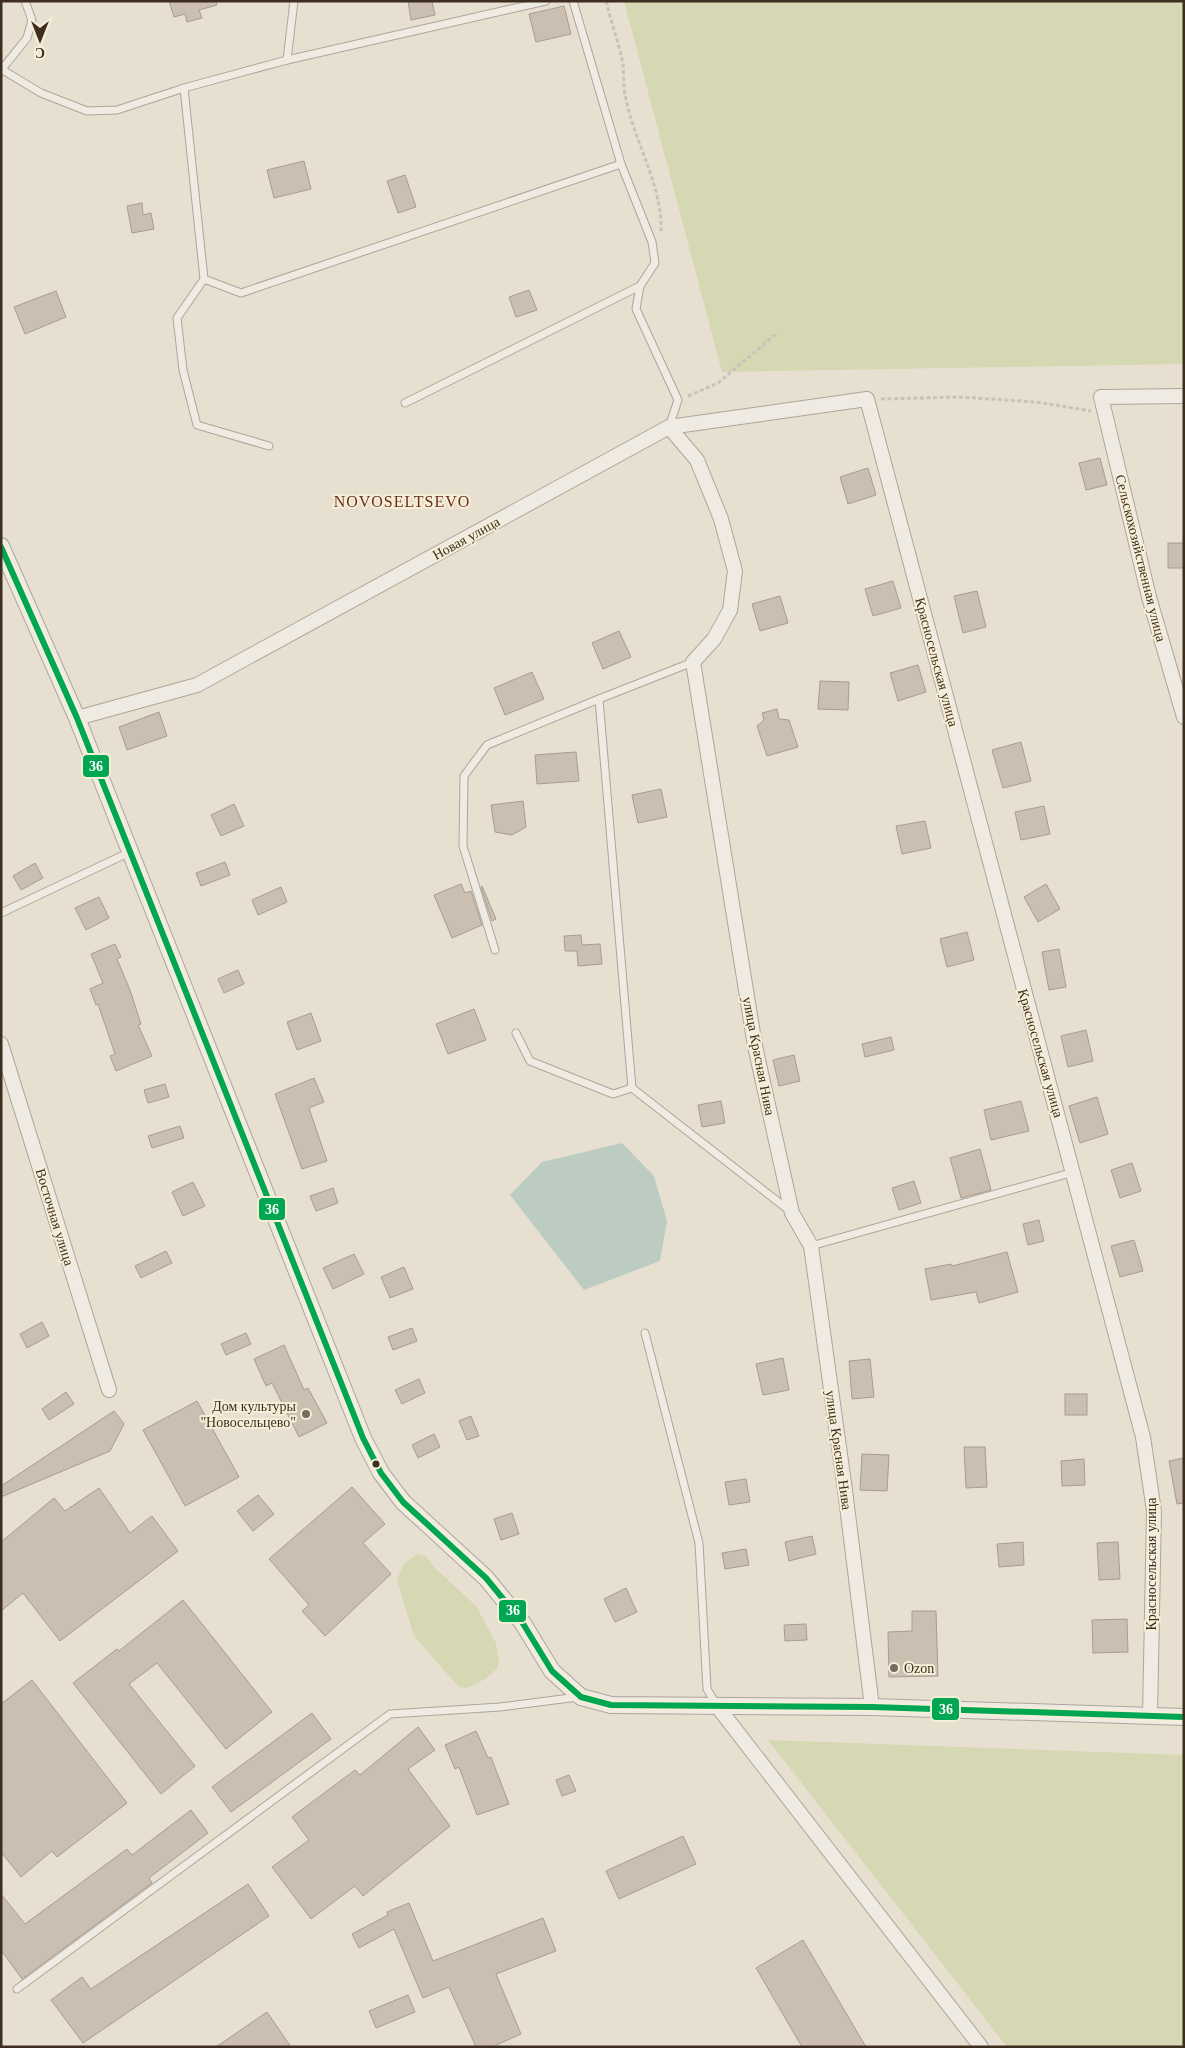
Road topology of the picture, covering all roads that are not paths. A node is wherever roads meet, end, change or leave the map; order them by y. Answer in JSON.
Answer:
{"nodes":[{"id":1,"x":25,"y":1,"type":"edge"},
{"id":2,"x":294,"y":1,"type":"edge"},
{"id":3,"x":546,"y":1,"type":"edge"},
{"id":4,"x":573,"y":1,"type":"edge"},
{"id":5,"x":287,"y":60,"type":"junction"},
{"id":6,"x":2,"y":69,"type":"edge"},
{"id":7,"x":184,"y":88,"type":"junction"},
{"id":8,"x":621,"y":164,"type":"junction"},
{"id":9,"x":204,"y":279,"type":"junction"},
{"id":10,"x":640,"y":286,"type":"junction"},
{"id":11,"x":1184,"y":396,"type":"edge"},
{"id":12,"x":868,"y":399,"type":"joint"},
{"id":13,"x":405,"y":404,"type":"dead end"},
{"id":14,"x":669,"y":427,"type":"junction"},
{"id":15,"x":269,"y":446,"type":"dead end"},
{"id":16,"x":1,"y":546,"type":"edge"},
{"id":17,"x":693,"y":662,"type":"junction"},
{"id":18,"x":599,"y":700,"type":"junction"},
{"id":19,"x":1184,"y":717,"type":"edge"},
{"id":20,"x":77,"y":718,"type":"junction"},
{"id":21,"x":131,"y":852,"type":"junction"},
{"id":22,"x":1,"y":912,"type":"edge"},
{"id":23,"x":495,"y":950,"type":"dead end"},
{"id":24,"x":516,"y":1033,"type":"dead end"},
{"id":25,"x":1,"y":1044,"type":"edge"},
{"id":26,"x":632,"y":1088,"type":"junction"},
{"id":27,"x":1074,"y":1172,"type":"junction"},
{"id":28,"x":792,"y":1213,"type":"junction"},
{"id":29,"x":810,"y":1246,"type":"junction"},
{"id":30,"x":646,"y":1332,"type":"dead end"},
{"id":31,"x":109,"y":1390,"type":"dead end"},
{"id":32,"x":580,"y":1697,"type":"junction"},
{"id":33,"x":717,"y":1706,"type":"junction"},
{"id":34,"x":872,"y":1707,"type":"junction"},
{"id":35,"x":1150,"y":1716,"type":"junction"},
{"id":36,"x":1184,"y":1717,"type":"edge"},
{"id":37,"x":17,"y":1989,"type":"dead end"},
{"id":38,"x":981,"y":2047,"type":"edge"}],
"edges":[{"from":1,"to":6,"type":"lane"},
{"from":2,"to":5,"type":"lane"},
{"from":3,"to":5,"type":"lane"},
{"from":4,"to":8,"type":"lane"},
{"from":5,"to":7,"type":"lane"},
{"from":6,"to":7,"type":"lane"},
{"from":7,"to":9,"type":"lane"},
{"from":8,"to":9,"type":"lane"},
{"from":8,"to":10,"type":"lane"},
{"from":9,"to":15,"type":"lane"},
{"from":10,"to":13,"type":"lane"},
{"from":10,"to":14,"type":"lane"},
{"from":11,"to":19,"type":"street","name":"Сельскохозяйственная улица"},
{"from":12,"to":14,"type":"street","name":"Новая улица"},
{"from":12,"to":27,"type":"street","name":"Красносельская улица"},
{"from":14,"to":17,"type":"street"},
{"from":14,"to":20,"type":"street","name":"Новая улица"},
{"from":16,"to":20,"type":"street"},
{"from":17,"to":18,"type":"lane"},
{"from":17,"to":28,"type":"street","name":"улица Красная Нива"},
{"from":18,"to":23,"type":"lane"},
{"from":18,"to":26,"type":"lane"},
{"from":20,"to":21,"type":"street"},
{"from":21,"to":22,"type":"lane"},
{"from":21,"to":32,"type":"street"},
{"from":24,"to":26,"type":"lane"},
{"from":25,"to":31,"type":"street","name":"Восточная улица"},
{"from":26,"to":28,"type":"lane"},
{"from":27,"to":29,"type":"lane"},
{"from":27,"to":35,"type":"street","name":"Красносельская улица"},
{"from":28,"to":29,"type":"street","name":"улица Красная Нива"},
{"from":29,"to":34,"type":"street","name":"улица Красная Нива"},
{"from":30,"to":33,"type":"lane"},
{"from":32,"to":33,"type":"street"},
{"from":32,"to":37,"type":"lane"},
{"from":33,"to":34,"type":"street"},
{"from":33,"to":38,"type":"street"},
{"from":34,"to":35,"type":"street"},
{"from":35,"to":36,"type":"street"}]}
